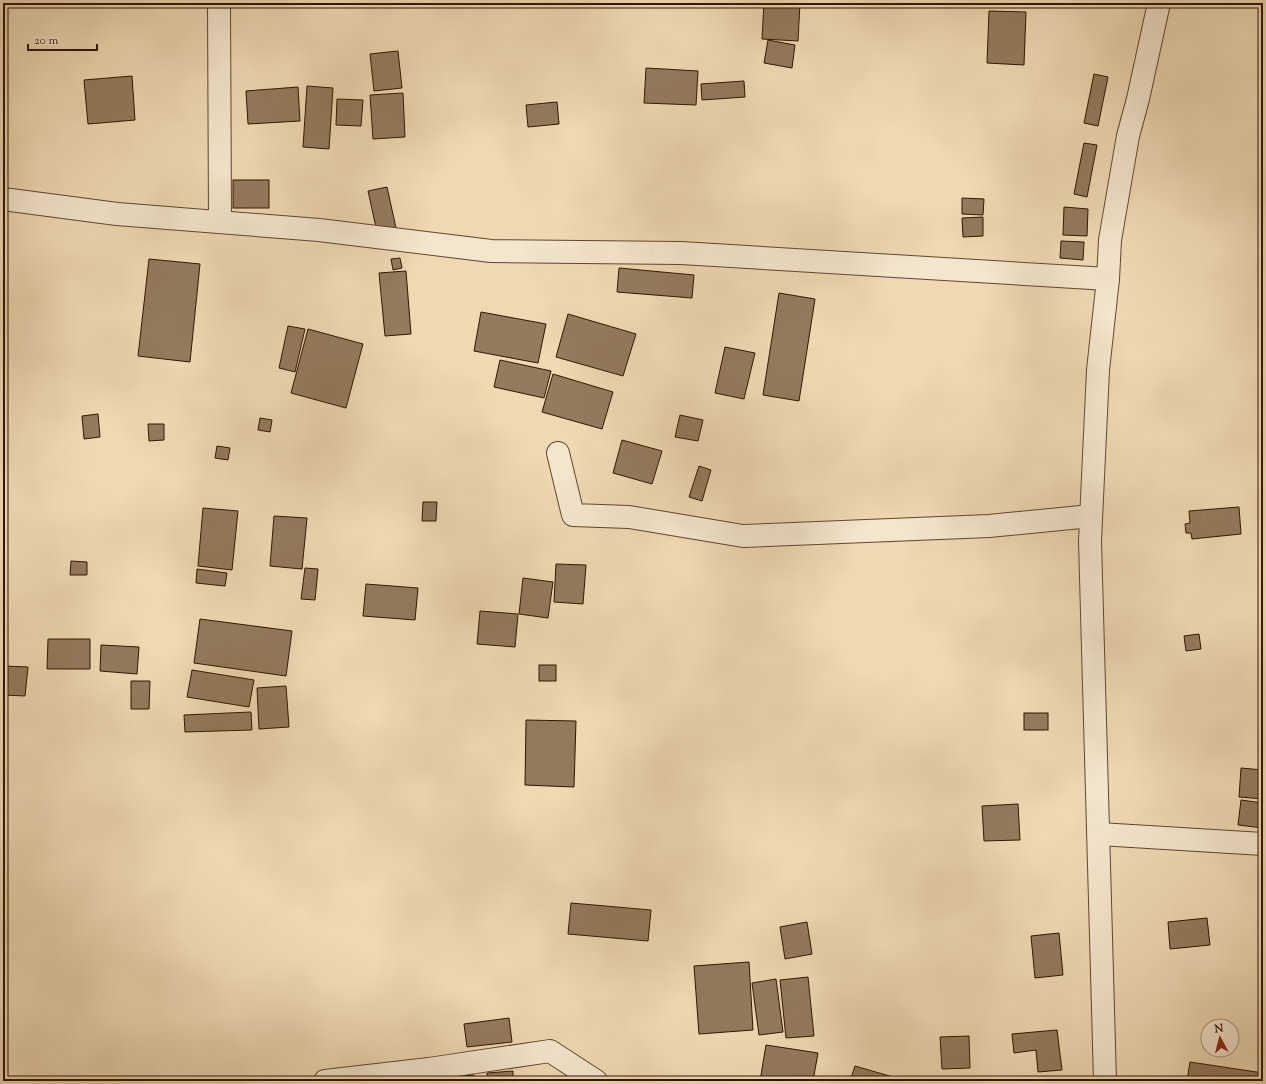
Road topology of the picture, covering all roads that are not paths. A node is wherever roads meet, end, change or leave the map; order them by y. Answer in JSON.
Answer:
{"nodes":[{"id":1,"x":219,"y":3,"type":"edge"},
{"id":2,"x":1159,"y":3,"type":"edge"},
{"id":3,"x":3,"y":199,"type":"edge"},
{"id":4,"x":220,"y":222,"type":"junction"},
{"id":5,"x":1108,"y":279,"type":"junction"},
{"id":6,"x":558,"y":453,"type":"dead end"},
{"id":7,"x":1091,"y":516,"type":"junction"},
{"id":8,"x":1099,"y":834,"type":"junction"},
{"id":9,"x":1263,"y":844,"type":"edge"},
{"id":10,"x":325,"y":1081,"type":"edge"},
{"id":11,"x":596,"y":1081,"type":"edge"},
{"id":12,"x":1105,"y":1081,"type":"edge"}],
"edges":[{"from":1,"to":4,"type":"street"},
{"from":2,"to":5,"type":"street"},
{"from":3,"to":4,"type":"street"},
{"from":4,"to":5,"type":"street"},
{"from":5,"to":7,"type":"street"},
{"from":6,"to":7,"type":"street"},
{"from":7,"to":8,"type":"street"},
{"from":8,"to":9,"type":"street"},
{"from":8,"to":12,"type":"street"},
{"from":10,"to":11,"type":"street"}]}
